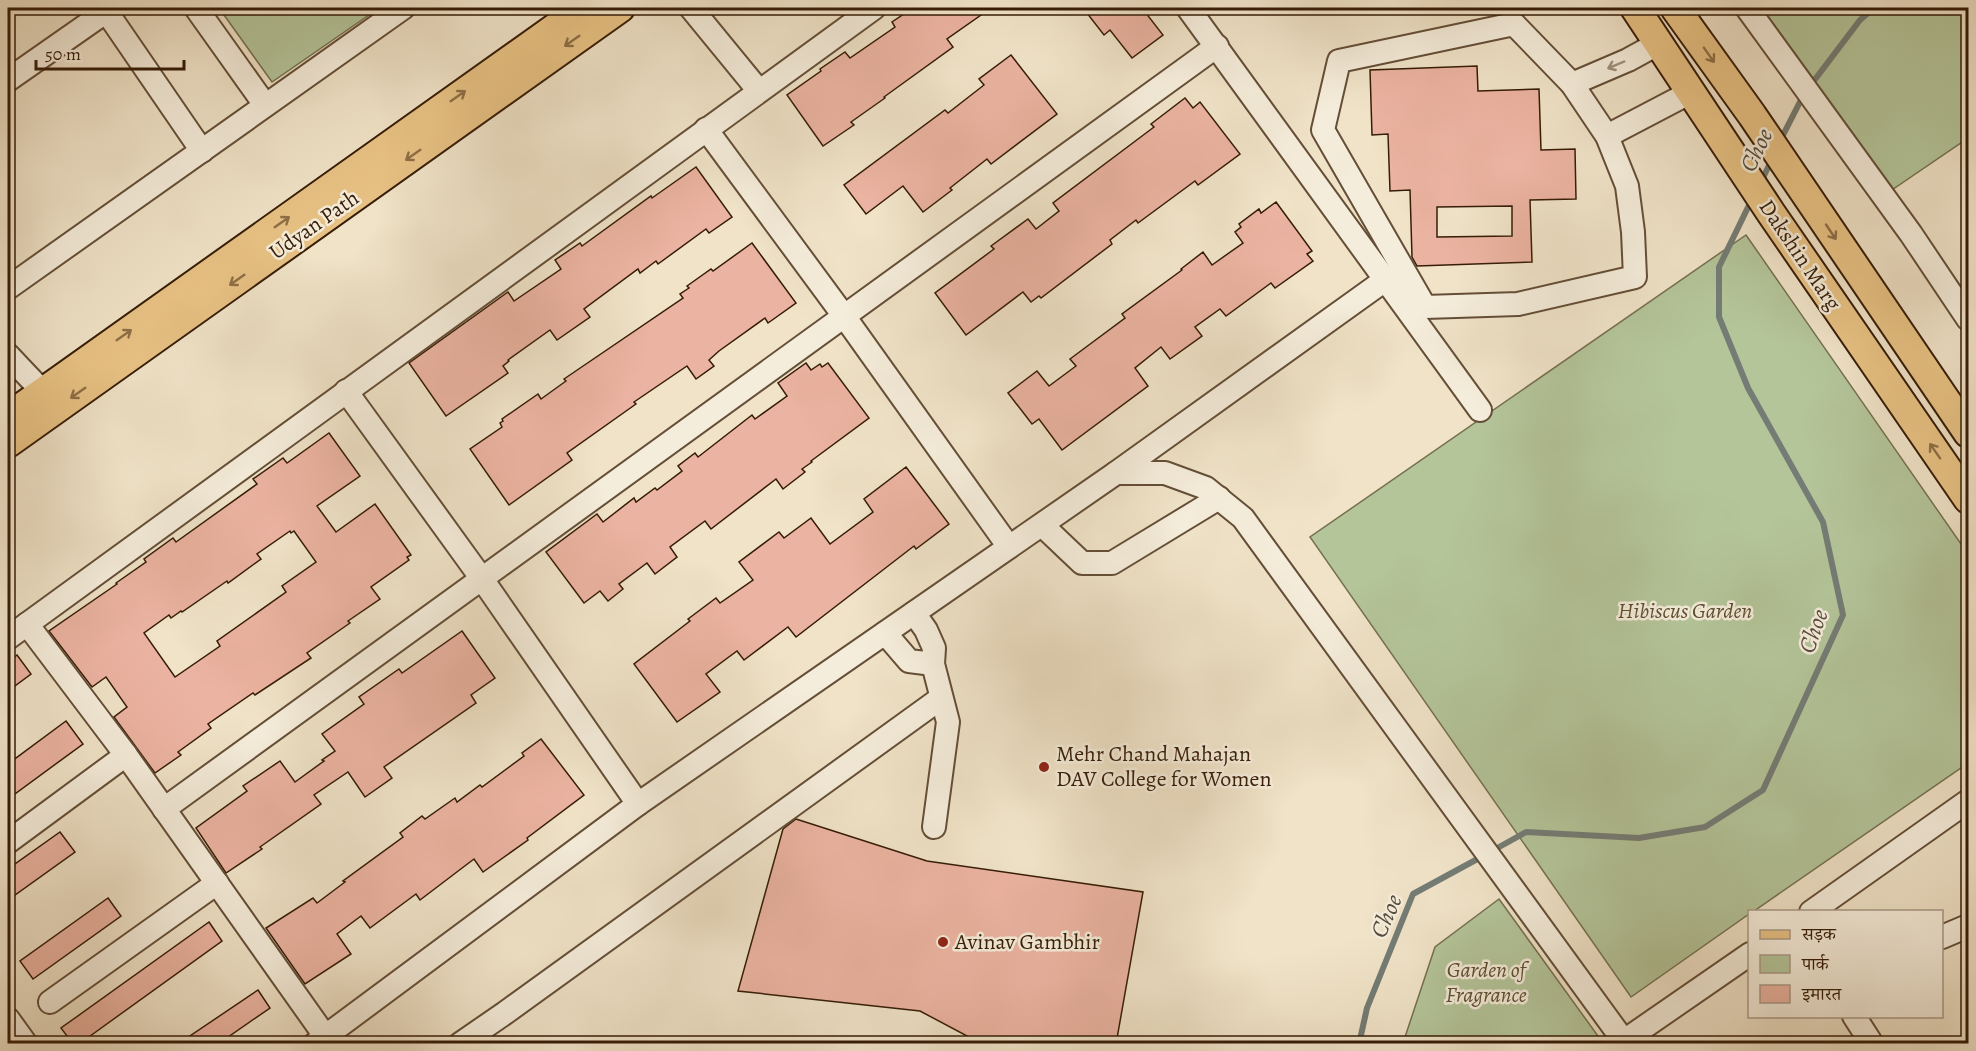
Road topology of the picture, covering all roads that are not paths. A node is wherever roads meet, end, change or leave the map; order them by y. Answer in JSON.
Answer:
{"nodes":[{"id":1,"x":196,"y":8,"type":"edge"},
{"id":2,"x":403,"y":8,"type":"edge"},
{"id":3,"x":583,"y":8,"type":"edge"},
{"id":4,"x":620,"y":8,"type":"edge"},
{"id":5,"x":691,"y":8,"type":"edge"},
{"id":6,"x":874,"y":8,"type":"edge"},
{"id":7,"x":1188,"y":8,"type":"edge"},
{"id":8,"x":1635,"y":8,"type":"edge"},
{"id":9,"x":1675,"y":8,"type":"edge"},
{"id":10,"x":1747,"y":8,"type":"edge"},
{"id":11,"x":109,"y":9,"type":"edge"},
{"id":12,"x":1659,"y":43,"type":"junction"},
{"id":13,"x":1217,"y":46,"type":"junction"},
{"id":14,"x":8,"y":80,"type":"edge"},
{"id":15,"x":1572,"y":84,"type":"junction"},
{"id":16,"x":759,"y":91,"type":"junction"},
{"id":17,"x":1691,"y":92,"type":"junction"},
{"id":18,"x":265,"y":105,"type":"junction"},
{"id":19,"x":706,"y":129,"type":"junction"},
{"id":20,"x":1607,"y":136,"type":"junction"},
{"id":21,"x":201,"y":151,"type":"junction"},
{"id":22,"x":1385,"y":280,"type":"junction"},
{"id":23,"x":8,"y":288,"type":"edge"},
{"id":24,"x":844,"y":316,"type":"junction"},
{"id":25,"x":1968,"y":319,"type":"edge"},
{"id":26,"x":8,"y":355,"type":"edge"},
{"id":27,"x":346,"y":391,"type":"junction"},
{"id":28,"x":43,"y":392,"type":"junction"},
{"id":29,"x":1480,"y":411,"type":"dead end"},
{"id":30,"x":8,"y":417,"type":"edge"},
{"id":31,"x":1968,"y":433,"type":"edge"},
{"id":32,"x":8,"y":443,"type":"edge"},
{"id":33,"x":1116,"y":473,"type":"junction"},
{"id":34,"x":1219,"y":498,"type":"junction"},
{"id":35,"x":1968,"y":499,"type":"edge"},
{"id":36,"x":1042,"y":525,"type":"junction"},
{"id":37,"x":1009,"y":547,"type":"junction"},
{"id":38,"x":482,"y":579,"type":"junction"},
{"id":39,"x":914,"y":613,"type":"junction"},
{"id":40,"x":27,"y":624,"type":"junction"},
{"id":41,"x":885,"y":633,"type":"junction"},
{"id":42,"x":8,"y":638,"type":"edge"},
{"id":43,"x":933,"y":664,"type":"junction"},
{"id":44,"x":940,"y":698,"type":"junction"},
{"id":45,"x":126,"y":755,"type":"junction"},
{"id":46,"x":1968,"y":801,"type":"edge"},
{"id":47,"x":638,"y":804,"type":"junction"},
{"id":48,"x":164,"y":809,"type":"junction"},
{"id":49,"x":934,"y":827,"type":"dead end"},
{"id":50,"x":8,"y":842,"type":"edge"},
{"id":51,"x":217,"y":883,"type":"junction"},
{"id":52,"x":1814,"y":910,"type":"edge"},
{"id":53,"x":1968,"y":926,"type":"edge"},
{"id":54,"x":1943,"y":936,"type":"edge"},
{"id":55,"x":1748,"y":955,"type":"edge"},
{"id":56,"x":50,"y":1002,"type":"dead end"},
{"id":57,"x":1855,"y":1018,"type":"edge"},
{"id":58,"x":8,"y":1019,"type":"edge"},
{"id":59,"x":320,"y":1040,"type":"edge"},
{"id":60,"x":1625,"y":1042,"type":"edge"},
{"id":61,"x":26,"y":1044,"type":"edge"},
{"id":62,"x":460,"y":1044,"type":"edge"},
{"id":63,"x":1872,"y":1044,"type":"edge"}],
"edges":[{"from":1,"to":18,"type":"street"},
{"from":2,"to":18,"type":"street"},
{"from":28,"to":3,"type":"main road","name":"Udyan Path","one_way":true},
{"from":4,"to":32,"type":"main road","name":"Udyan Path","one_way":true},
{"from":5,"to":16,"type":"street"},
{"from":6,"to":16,"type":"street"},
{"from":7,"to":13,"type":"street"},
{"from":8,"to":12,"type":"main road","name":"Dakshin Marg"},
{"from":9,"to":31,"type":"main road","name":"Dakshin Marg","one_way":true},
{"from":10,"to":25,"type":"street"},
{"from":11,"to":14,"type":"street"},
{"from":11,"to":21,"type":"street"},
{"from":12,"to":15,"type":"street","one_way":true},
{"from":12,"to":17,"type":"main road","name":"Dakshin Marg"},
{"from":13,"to":22,"type":"street"},
{"from":13,"to":24,"type":"street"},
{"from":15,"to":20,"type":"street"},
{"from":15,"to":20,"type":"street"},
{"from":16,"to":19,"type":"street"},
{"from":17,"to":20,"type":"street"},
{"from":35,"to":17,"type":"main road","name":"Dakshin Marg","one_way":true},
{"from":18,"to":21,"type":"street"},
{"from":19,"to":24,"type":"street"},
{"from":19,"to":27,"type":"street"},
{"from":21,"to":23,"type":"street"},
{"from":22,"to":29,"type":"street"},
{"from":22,"to":33,"type":"street"},
{"from":24,"to":37,"type":"street"},
{"from":24,"to":38,"type":"street"},
{"from":26,"to":28,"type":"street"},
{"from":27,"to":38,"type":"street"},
{"from":27,"to":40,"type":"street"},
{"from":28,"to":30,"type":"main road","name":"Udyan Path"},
{"from":33,"to":34,"type":"street"},
{"from":33,"to":36,"type":"street"},
{"from":34,"to":36,"type":"street"},
{"from":34,"to":60,"type":"street"},
{"from":36,"to":37,"type":"street"},
{"from":37,"to":39,"type":"street"},
{"from":38,"to":47,"type":"street"},
{"from":38,"to":48,"type":"street"},
{"from":39,"to":41,"type":"street"},
{"from":39,"to":43,"type":"street"},
{"from":40,"to":42,"type":"street"},
{"from":40,"to":45,"type":"street"},
{"from":41,"to":43,"type":"street"},
{"from":41,"to":47,"type":"street"},
{"from":43,"to":44,"type":"street"},
{"from":44,"to":49,"type":"street"},
{"from":44,"to":62,"type":"street"},
{"from":45,"to":48,"type":"street"},
{"from":45,"to":50,"type":"street"},
{"from":46,"to":52,"type":"street"},
{"from":47,"to":59,"type":"street"},
{"from":48,"to":51,"type":"street"},
{"from":51,"to":56,"type":"street"},
{"from":51,"to":59,"type":"street"},
{"from":53,"to":54,"type":"street"},
{"from":55,"to":60,"type":"street"},
{"from":57,"to":63,"type":"street"},
{"from":58,"to":61,"type":"street"}]}
